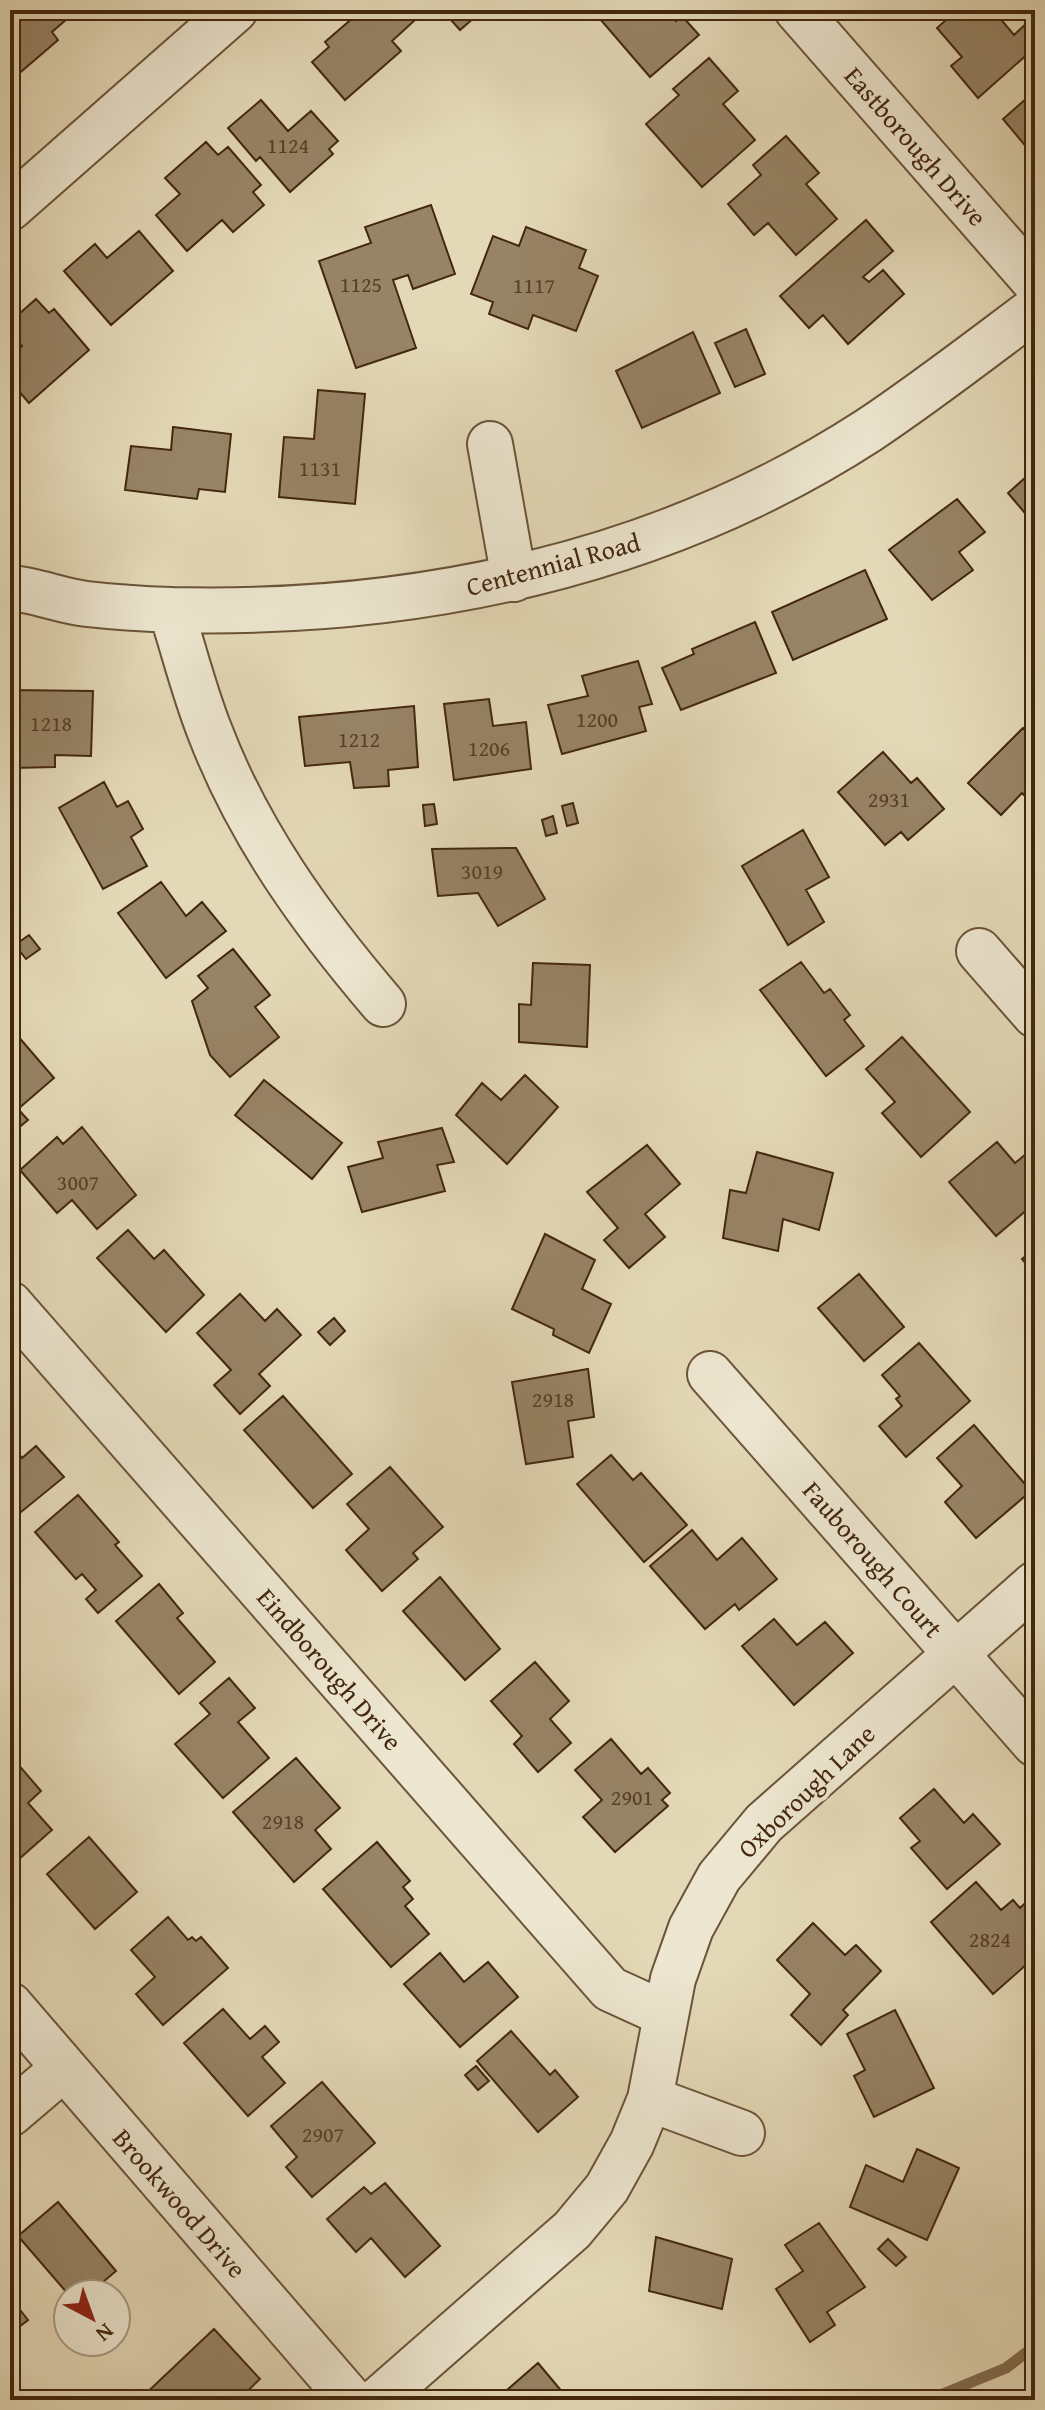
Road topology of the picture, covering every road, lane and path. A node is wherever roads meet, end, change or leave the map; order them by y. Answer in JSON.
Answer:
{"nodes":[{"id":1,"x":235,"y":10,"type":"edge"},
{"id":2,"x":797,"y":10,"type":"edge"},
{"id":3,"x":10,"y":208,"type":"edge"},
{"id":4,"x":1035,"y":282,"type":"edge"},
{"id":5,"x":1035,"y":309,"type":"edge"},
{"id":6,"x":490,"y":444,"type":"dead end"},
{"id":7,"x":514,"y":579,"type":"junction"},
{"id":8,"x":10,"y":588,"type":"edge"},
{"id":9,"x":171,"y":610,"type":"junction"},
{"id":10,"x":979,"y":951,"type":"dead end"},
{"id":11,"x":383,"y":1004,"type":"dead end"},
{"id":12,"x":1035,"y":1015,"type":"edge"},
{"id":13,"x":10,"y":1304,"type":"edge"},
{"id":14,"x":710,"y":1374,"type":"dead end"},
{"id":15,"x":1035,"y":1584,"type":"edge"},
{"id":16,"x":956,"y":1653,"type":"junction"},
{"id":17,"x":1035,"y":1744,"type":"edge"},
{"id":18,"x":10,"y":2005,"type":"edge"},
{"id":19,"x":665,"y":2014,"type":"junction"},
{"id":20,"x":64,"y":2068,"type":"junction"},
{"id":21,"x":650,"y":2099,"type":"junction"},
{"id":22,"x":10,"y":2114,"type":"edge"},
{"id":23,"x":742,"y":2133,"type":"dead end"},
{"id":24,"x":351,"y":2400,"type":"edge"},
{"id":25,"x":378,"y":2400,"type":"edge"}],
"edges":[{"from":1,"to":3,"type":"street"},
{"from":2,"to":4,"type":"street","name":"Eastborough Drive"},
{"from":5,"to":7,"type":"street","name":"Centennial Road"},
{"from":6,"to":7,"type":"street"},
{"from":7,"to":9,"type":"street","name":"Centennial Road"},
{"from":8,"to":9,"type":"street","name":"Centennial Road"},
{"from":9,"to":11,"type":"street"},
{"from":10,"to":12,"type":"street"},
{"from":13,"to":19,"type":"street","name":"Eindborough Drive"},
{"from":14,"to":16,"type":"street","name":"Fauborough Court"},
{"from":15,"to":16,"type":"street","name":"Oxborough Lane"},
{"from":16,"to":17,"type":"street","name":"Fauborough Court"},
{"from":16,"to":19,"type":"street","name":"Oxborough Lane"},
{"from":18,"to":20,"type":"street","name":"Brookwood Drive"},
{"from":19,"to":21,"type":"street","name":"Oxborough Lane"},
{"from":20,"to":22,"type":"street"},
{"from":20,"to":24,"type":"street","name":"Brookwood Drive"},
{"from":21,"to":23,"type":"street"},
{"from":21,"to":25,"type":"street","name":"Oxborough Lane"}]}
